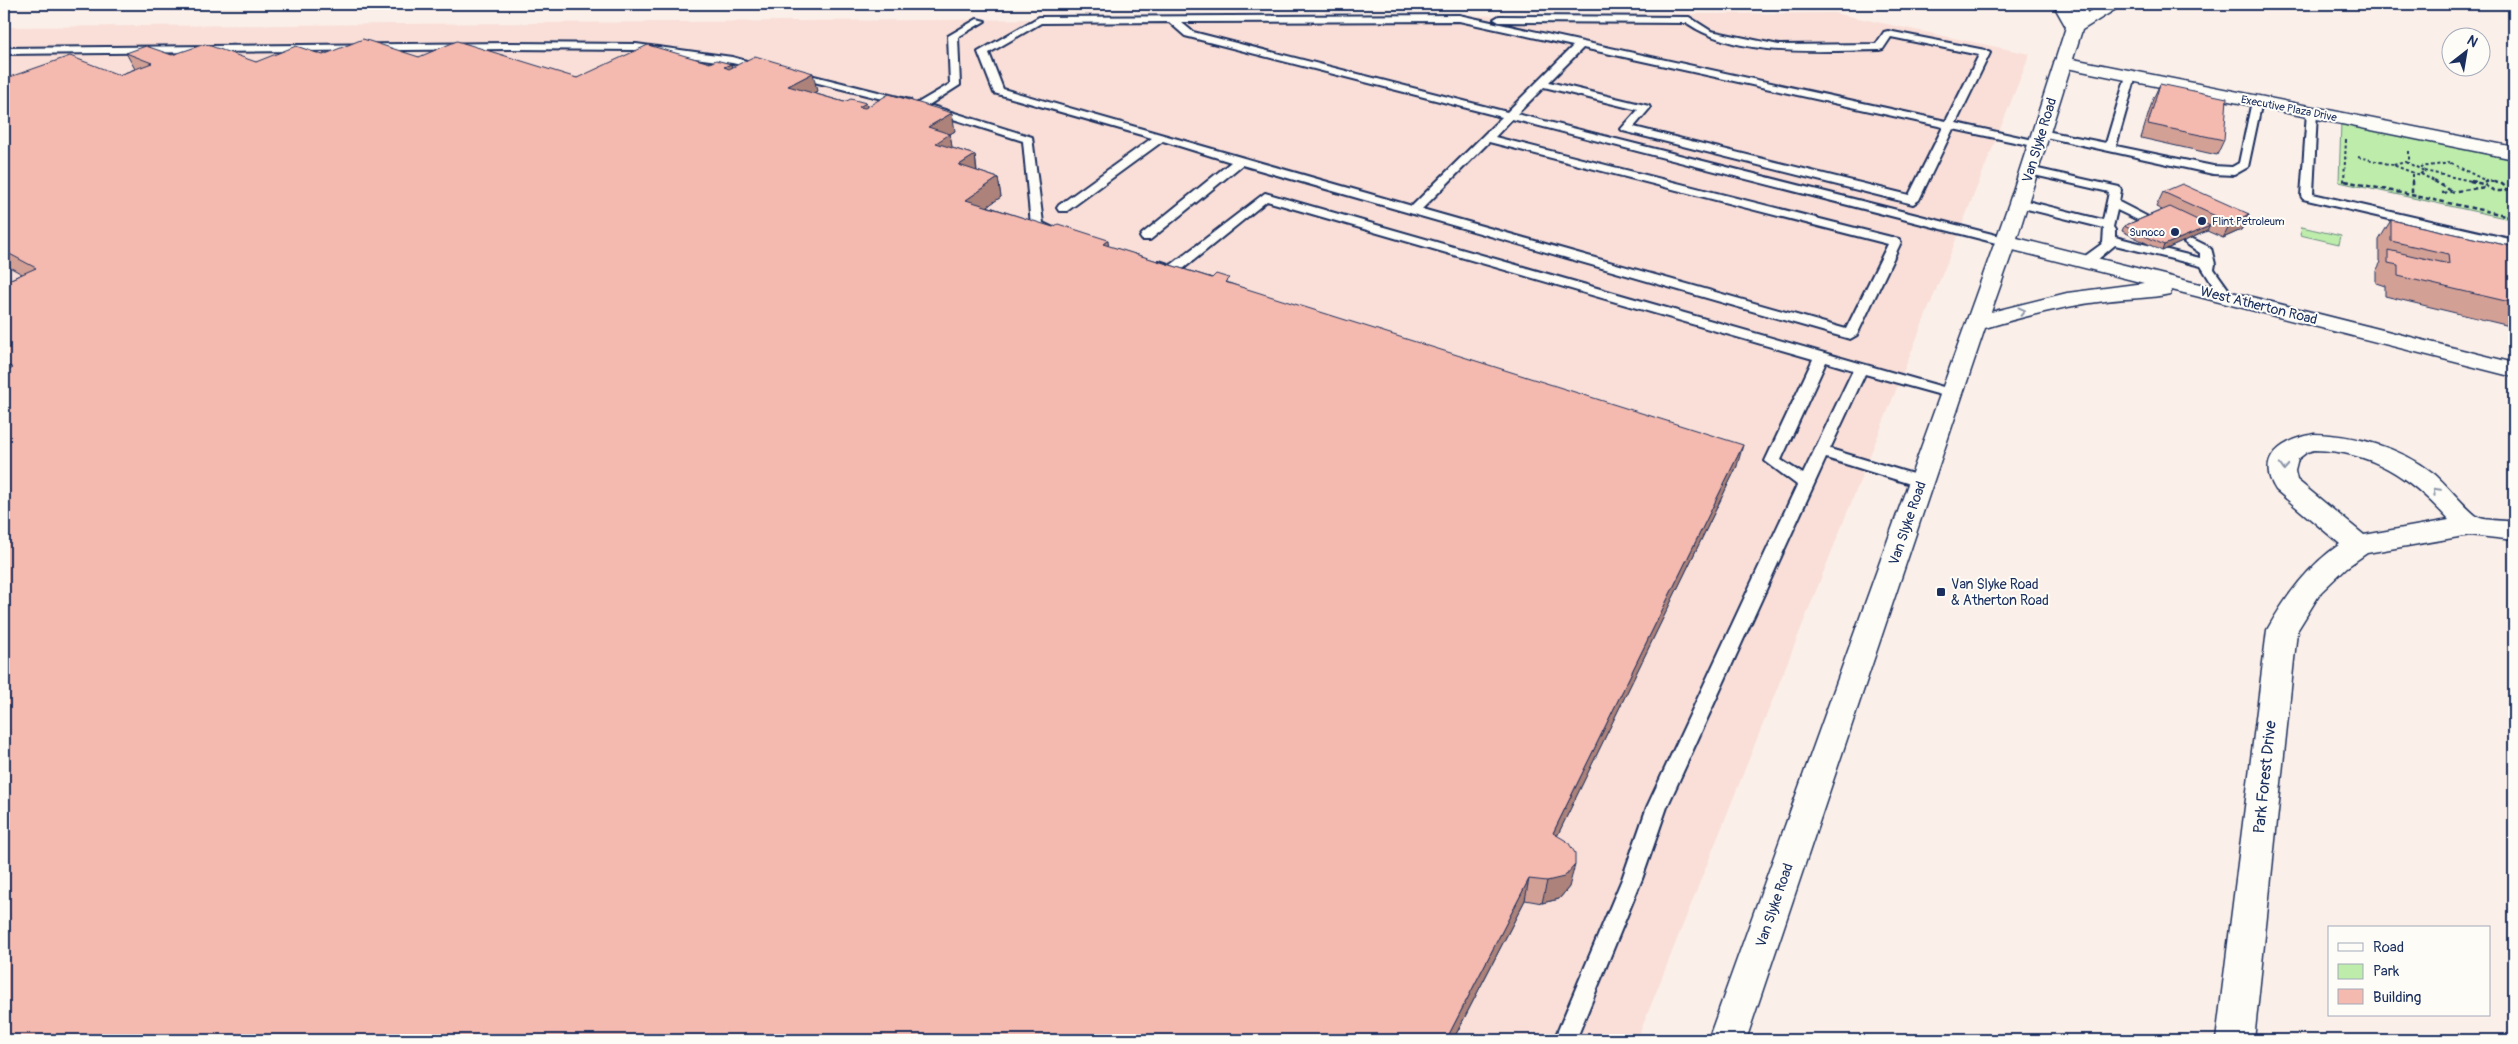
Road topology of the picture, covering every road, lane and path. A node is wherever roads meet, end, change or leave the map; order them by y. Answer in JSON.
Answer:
{"nodes":[{"id":1,"x":2061,"y":4,"type":"edge"},
{"id":2,"x":2082,"y":4,"type":"edge"},
{"id":3,"x":2116,"y":4,"type":"edge"},
{"id":4,"x":1459,"y":18,"type":"junction"},
{"id":5,"x":980,"y":21,"type":"dead end"},
{"id":6,"x":1174,"y":21,"type":"junction"},
{"id":7,"x":2075,"y":27,"type":"junction"},
{"id":8,"x":1582,"y":44,"type":"junction"},
{"id":9,"x":4,"y":51,"type":"edge"},
{"id":10,"x":2063,"y":62,"type":"junction"},
{"id":11,"x":2131,"y":76,"type":"junction"},
{"id":12,"x":1542,"y":83,"type":"junction"},
{"id":13,"x":2257,"y":101,"type":"junction"},
{"id":14,"x":920,"y":106,"type":"junction"},
{"id":15,"x":2312,"y":112,"type":"junction"},
{"id":16,"x":1510,"y":116,"type":"junction"},
{"id":17,"x":1950,"y":125,"type":"junction"},
{"id":18,"x":2347,"y":136,"type":"dead end"},
{"id":19,"x":1161,"y":137,"type":"junction"},
{"id":20,"x":1487,"y":138,"type":"junction"},
{"id":21,"x":2039,"y":139,"type":"junction"},
{"id":22,"x":2110,"y":148,"type":"junction"},
{"id":23,"x":2514,"y":153,"type":"edge"},
{"id":24,"x":2358,"y":158,"type":"dead end"},
{"id":25,"x":1240,"y":162,"type":"junction"},
{"id":26,"x":2458,"y":162,"type":"dead end"},
{"id":27,"x":2451,"y":163,"type":"junction"},
{"id":28,"x":2393,"y":165,"type":"junction"},
{"id":29,"x":2420,"y":167,"type":"junction"},
{"id":30,"x":2029,"y":171,"type":"junction"},
{"id":31,"x":2424,"y":171,"type":"junction"},
{"id":32,"x":2412,"y":174,"type":"junction"},
{"id":33,"x":2421,"y":174,"type":"junction"},
{"id":34,"x":2486,"y":181,"type":"junction"},
{"id":35,"x":2483,"y":184,"type":"junction"},
{"id":36,"x":2486,"y":187,"type":"junction"},
{"id":37,"x":2508,"y":188,"type":"junction"},
{"id":38,"x":2514,"y":190,"type":"edge"},
{"id":39,"x":2453,"y":192,"type":"junction"},
{"id":40,"x":2442,"y":193,"type":"dead end"},
{"id":41,"x":2412,"y":195,"type":"dead end"},
{"id":42,"x":2019,"y":203,"type":"junction"},
{"id":43,"x":2112,"y":203,"type":"junction"},
{"id":44,"x":1063,"y":208,"type":"dead end"},
{"id":45,"x":1414,"y":211,"type":"junction"},
{"id":46,"x":2514,"y":218,"type":"edge"},
{"id":47,"x":2148,"y":220,"type":"edge"},
{"id":48,"x":2108,"y":225,"type":"junction"},
{"id":49,"x":1064,"y":234,"type":"edge"},
{"id":50,"x":1146,"y":237,"type":"dead end"},
{"id":51,"x":2110,"y":240,"type":"junction"},
{"id":52,"x":2187,"y":240,"type":"edge"},
{"id":53,"x":2004,"y":241,"type":"junction"},
{"id":54,"x":2514,"y":244,"type":"edge"},
{"id":55,"x":1146,"y":261,"type":"edge"},
{"id":56,"x":2086,"y":262,"type":"junction"},
{"id":57,"x":2209,"y":264,"type":"junction"},
{"id":58,"x":2194,"y":289,"type":"junction"},
{"id":59,"x":2227,"y":297,"type":"junction"},
{"id":60,"x":1975,"y":324,"type":"junction"},
{"id":61,"x":1821,"y":357,"type":"junction"},
{"id":62,"x":1861,"y":368,"type":"junction"},
{"id":63,"x":2514,"y":370,"type":"edge"},
{"id":64,"x":1952,"y":394,"type":"junction"},
{"id":65,"x":1821,"y":451,"type":"junction"},
{"id":66,"x":1920,"y":482,"type":"junction"},
{"id":67,"x":1806,"y":484,"type":"junction"},
{"id":68,"x":2470,"y":526,"type":"junction"},
{"id":69,"x":2514,"y":531,"type":"edge"},
{"id":70,"x":2359,"y":545,"type":"junction"},
{"id":71,"x":1565,"y":1040,"type":"edge"},
{"id":72,"x":1727,"y":1040,"type":"edge"},
{"id":73,"x":2235,"y":1040,"type":"edge"}],
"edges":[{"from":1,"to":7,"type":"street"},
{"from":2,"to":7,"type":"street","name":"Van Slyke Road"},
{"from":3,"to":7,"type":"street"},
{"from":4,"to":6,"type":"lane"},
{"from":4,"to":8,"type":"lane"},
{"from":4,"to":17,"type":"lane"},
{"from":5,"to":14,"type":"lane"},
{"from":6,"to":16,"type":"lane"},
{"from":6,"to":19,"type":"lane"},
{"from":7,"to":10,"type":"street","name":"Van Slyke Road"},
{"from":8,"to":12,"type":"lane"},
{"from":8,"to":17,"type":"lane"},
{"from":9,"to":14,"type":"lane"},
{"from":10,"to":11,"type":"street","name":"Executive Plaza Drive"},
{"from":10,"to":21,"type":"street","name":"Van Slyke Road"},
{"from":11,"to":13,"type":"street","name":"Executive Plaza Drive"},
{"from":11,"to":22,"type":"lane"},
{"from":12,"to":16,"type":"lane"},
{"from":12,"to":17,"type":"lane"},
{"from":13,"to":15,"type":"street","name":"Executive Plaza Drive"},
{"from":13,"to":22,"type":"lane"},
{"from":14,"to":49,"type":"lane"},
{"from":15,"to":23,"type":"street","name":"Executive Plaza Drive"},
{"from":15,"to":54,"type":"lane"},
{"from":16,"to":20,"type":"lane"},
{"from":16,"to":53,"type":"lane"},
{"from":17,"to":21,"type":"lane"},
{"from":18,"to":46,"type":"path"},
{"from":19,"to":25,"type":"lane"},
{"from":19,"to":44,"type":"lane"},
{"from":20,"to":45,"type":"lane"},
{"from":20,"to":45,"type":"lane"},
{"from":21,"to":22,"type":"lane"},
{"from":21,"to":30,"type":"street","name":"Van Slyke Road"},
{"from":24,"to":28,"type":"path"},
{"from":25,"to":45,"type":"lane"},
{"from":25,"to":50,"type":"lane"},
{"from":26,"to":27,"type":"path"},
{"from":27,"to":29,"type":"path"},
{"from":27,"to":34,"type":"path"},
{"from":28,"to":29,"type":"path"},
{"from":28,"to":32,"type":"path"},
{"from":29,"to":31,"type":"path"},
{"from":30,"to":42,"type":"street","name":"Van Slyke Road"},
{"from":30,"to":43,"type":"lane"},
{"from":31,"to":33,"type":"path"},
{"from":31,"to":35,"type":"path"},
{"from":32,"to":33,"type":"path"},
{"from":32,"to":41,"type":"path"},
{"from":33,"to":39,"type":"path"},
{"from":34,"to":35,"type":"path"},
{"from":34,"to":37,"type":"path"},
{"from":35,"to":36,"type":"path"},
{"from":36,"to":37,"type":"path"},
{"from":36,"to":39,"type":"path"},
{"from":37,"to":38,"type":"path"},
{"from":39,"to":40,"type":"path"},
{"from":42,"to":48,"type":"lane"},
{"from":42,"to":53,"type":"street","name":"Van Slyke Road"},
{"from":43,"to":47,"type":"lane"},
{"from":43,"to":48,"type":"lane"},
{"from":48,"to":51,"type":"lane"},
{"from":51,"to":56,"type":"lane"},
{"from":51,"to":57,"type":"lane"},
{"from":52,"to":57,"type":"lane"},
{"from":53,"to":56,"type":"street","name":"West Atherton Road"},
{"from":53,"to":60,"type":"street","name":"Van Slyke Road"},
{"from":55,"to":61,"type":"lane"},
{"from":56,"to":58,"type":"street","name":"West Atherton Road"},
{"from":57,"to":59,"type":"lane"},
{"from":58,"to":59,"type":"street","name":"West Atherton Road"},
{"from":60,"to":58,"type":"street","one_way":true},
{"from":59,"to":63,"type":"street","name":"West Atherton Road"},
{"from":60,"to":64,"type":"street","name":"Van Slyke Road"},
{"from":61,"to":62,"type":"lane"},
{"from":61,"to":67,"type":"lane"},
{"from":62,"to":64,"type":"lane"},
{"from":62,"to":65,"type":"lane"},
{"from":64,"to":66,"type":"street","name":"Van Slyke Road"},
{"from":65,"to":66,"type":"lane"},
{"from":65,"to":67,"type":"lane"},
{"from":66,"to":72,"type":"street","name":"Van Slyke Road"},
{"from":67,"to":71,"type":"lane"},
{"from":68,"to":69,"type":"street","name":"Park Forest Drive"},
{"from":68,"to":70,"type":"street","name":"Park Forest Drive"},
{"from":68,"to":70,"type":"street","one_way":true},
{"from":70,"to":73,"type":"street","name":"Park Forest Drive"}]}
